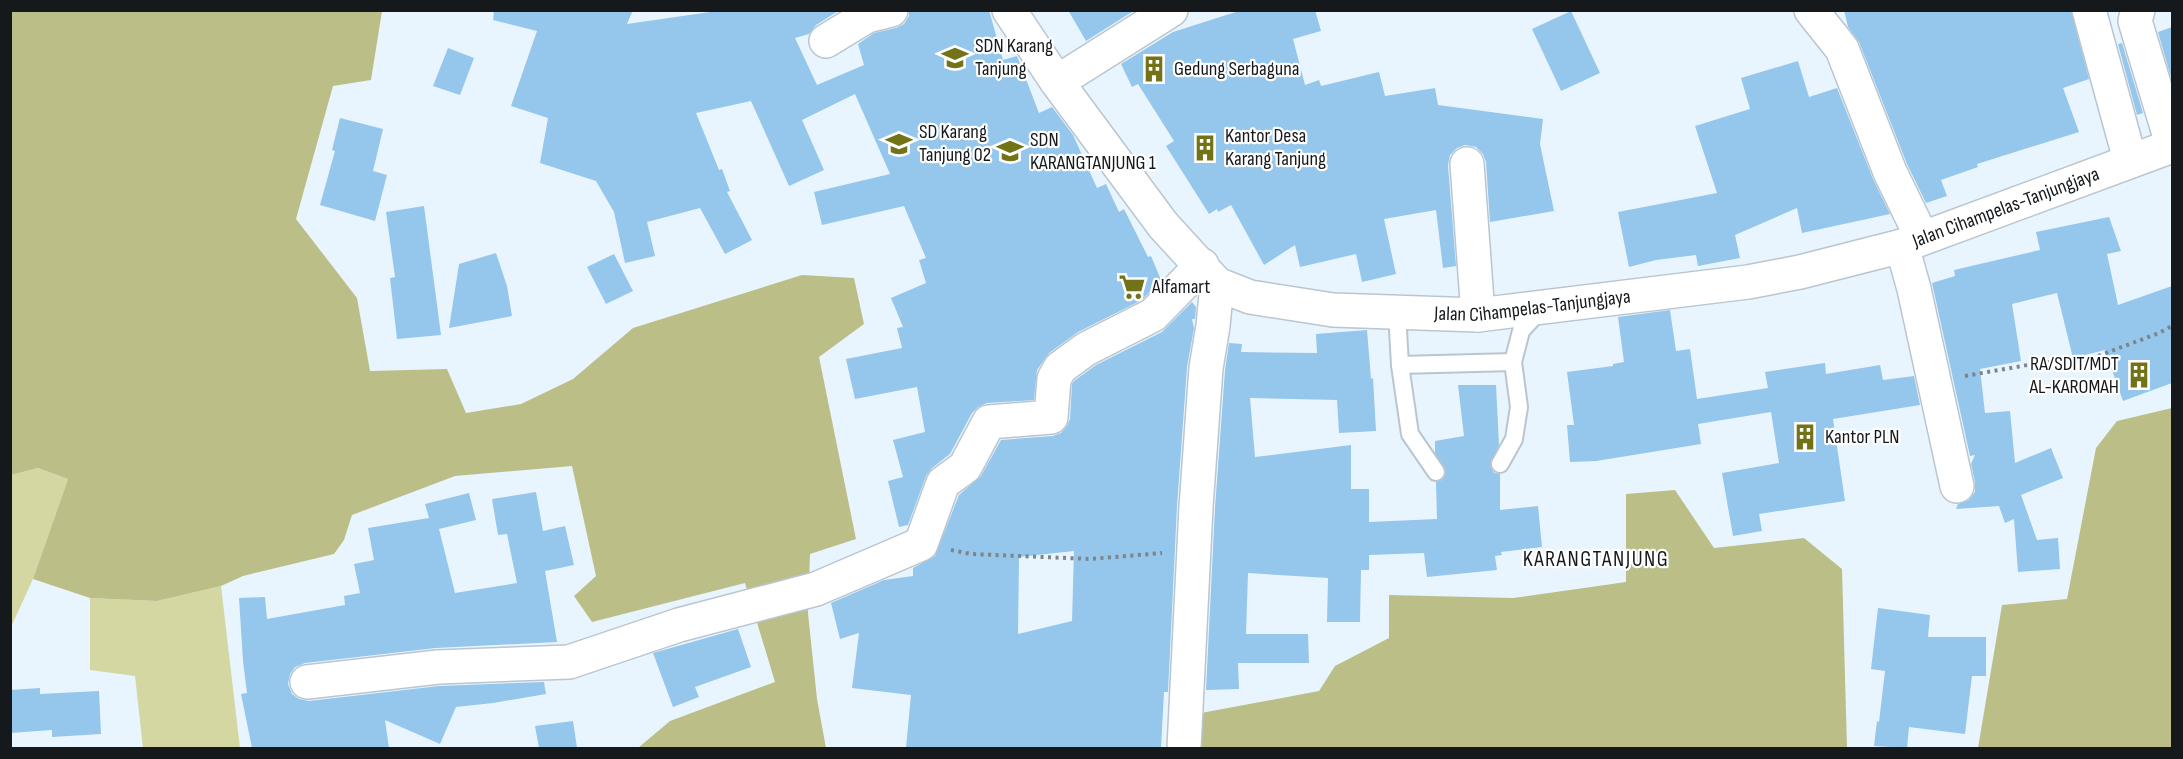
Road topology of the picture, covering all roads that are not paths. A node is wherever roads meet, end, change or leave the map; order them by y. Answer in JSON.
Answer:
{"nodes":[{"id":1,"x":891,"y":10,"type":"edge"},
{"id":2,"x":1009,"y":10,"type":"edge"},
{"id":3,"x":1171,"y":10,"type":"edge"},
{"id":4,"x":1811,"y":10,"type":"edge"},
{"id":5,"x":2088,"y":10,"type":"edge"},
{"id":6,"x":2138,"y":10,"type":"edge"},
{"id":7,"x":826,"y":41,"type":"dead end"},
{"id":8,"x":1056,"y":82,"type":"junction"},
{"id":9,"x":2172,"y":145,"type":"edge"},
{"id":10,"x":2130,"y":160,"type":"junction"},
{"id":11,"x":1467,"y":164,"type":"dead end"},
{"id":12,"x":1912,"y":242,"type":"junction"},
{"id":13,"x":1209,"y":275,"type":"junction"},
{"id":14,"x":1543,"y":308,"type":"junction"},
{"id":15,"x":1397,"y":312,"type":"junction"},
{"id":16,"x":1478,"y":315,"type":"junction"},
{"id":17,"x":1513,"y":362,"type":"junction"},
{"id":18,"x":1400,"y":365,"type":"junction"},
{"id":19,"x":1500,"y":464,"type":"dead end"},
{"id":20,"x":1436,"y":472,"type":"dead end"},
{"id":21,"x":1958,"y":486,"type":"dead end"},
{"id":22,"x":307,"y":682,"type":"dead end"},
{"id":23,"x":1184,"y":748,"type":"edge"}],
"edges":[{"from":1,"to":7,"type":"street"},
{"from":2,"to":8,"type":"street","name":"Jalan Cihampelas-Tanjungjaya"},
{"from":3,"to":8,"type":"street"},
{"from":4,"to":12,"type":"street"},
{"from":5,"to":10,"type":"street"},
{"from":6,"to":9,"type":"street"},
{"from":8,"to":13,"type":"street","name":"Jalan Cihampelas-Tanjungjaya"},
{"from":9,"to":10,"type":"street","name":"Jalan Cihampelas-Tanjungjaya"},
{"from":10,"to":12,"type":"street","name":"Jalan Cihampelas-Tanjungjaya"},
{"from":11,"to":16,"type":"street"},
{"from":12,"to":14,"type":"street","name":"Jalan Cihampelas-Tanjungjaya"},
{"from":12,"to":21,"type":"street"},
{"from":13,"to":15,"type":"street","name":"Jalan Cihampelas-Tanjungjaya"},
{"from":13,"to":22,"type":"street"},
{"from":13,"to":23,"type":"street"},
{"from":14,"to":16,"type":"street","name":"Jalan Cihampelas-Tanjungjaya"},
{"from":14,"to":17,"type":"lane"},
{"from":15,"to":16,"type":"street","name":"Jalan Cihampelas-Tanjungjaya"},
{"from":15,"to":18,"type":"lane"},
{"from":17,"to":18,"type":"lane"},
{"from":17,"to":19,"type":"lane"},
{"from":18,"to":20,"type":"lane"}]}
